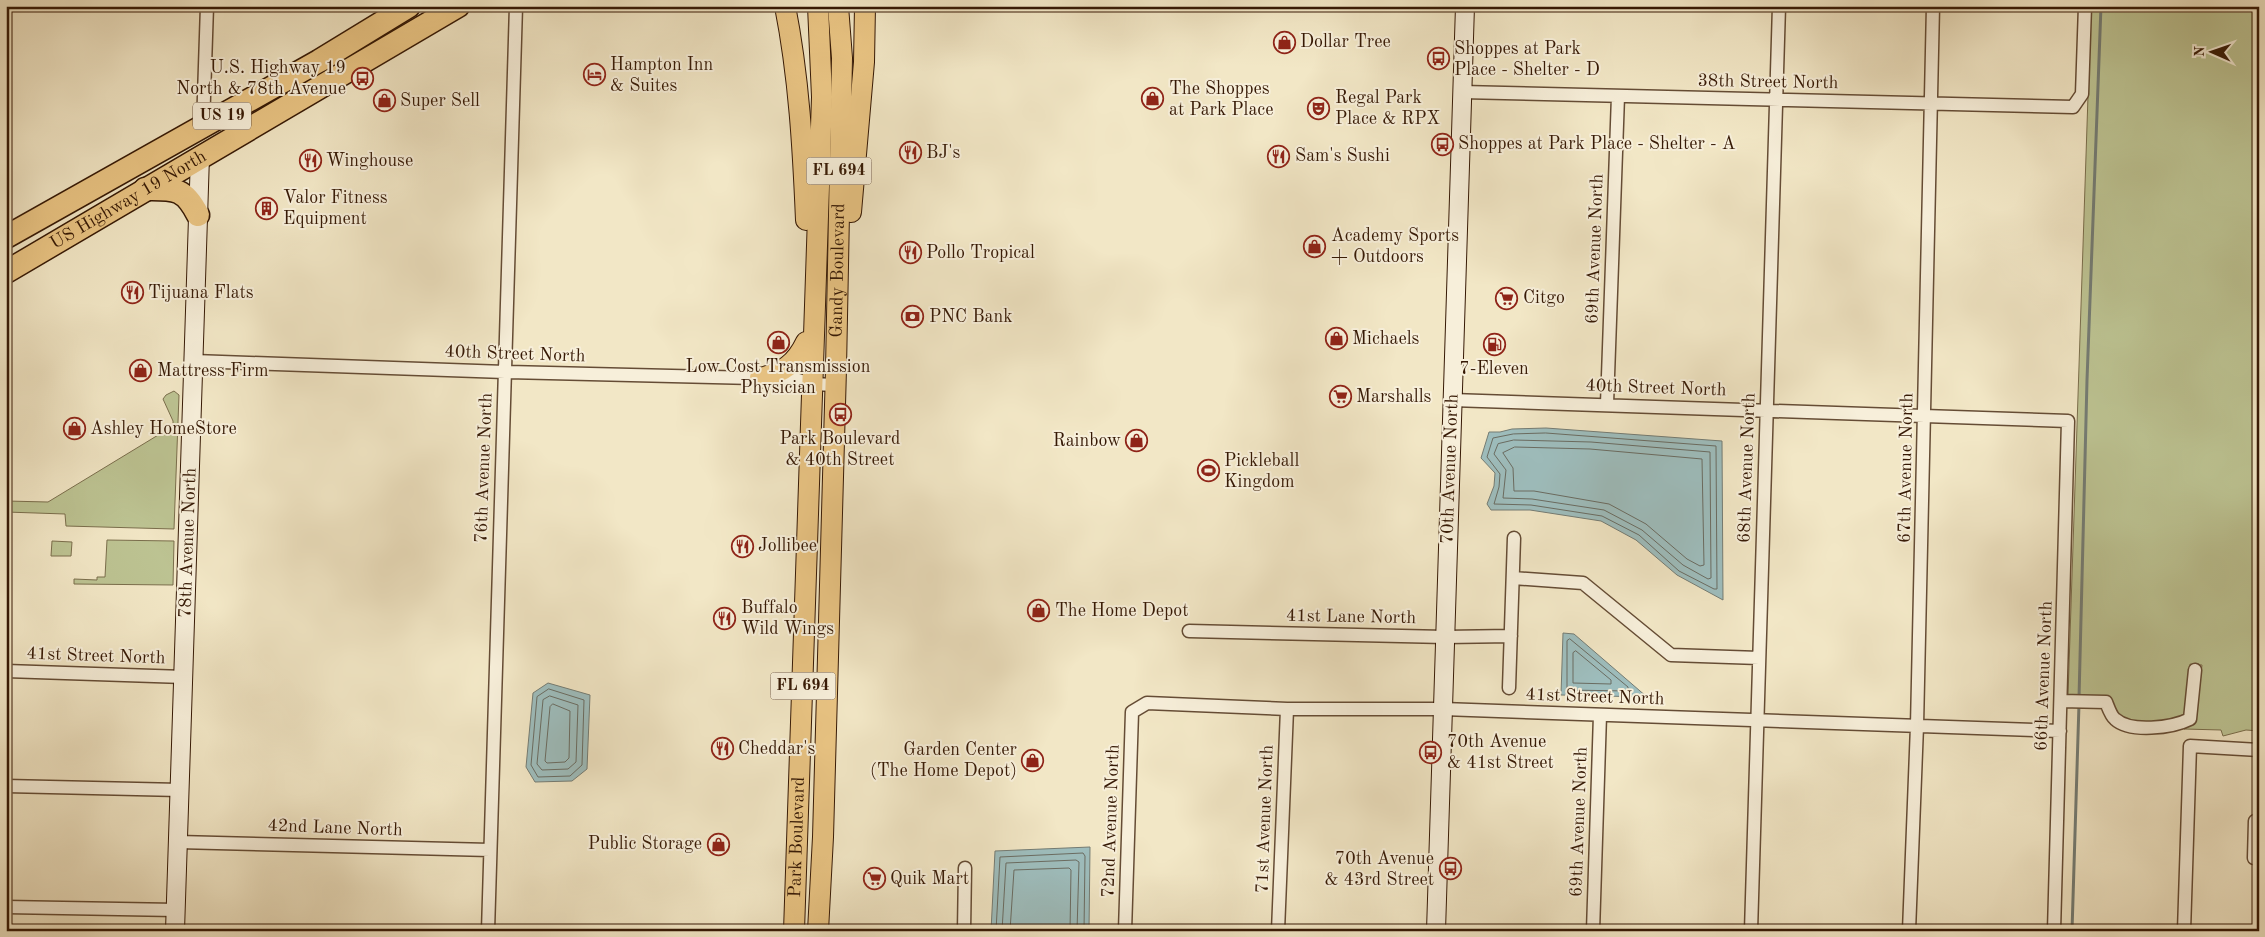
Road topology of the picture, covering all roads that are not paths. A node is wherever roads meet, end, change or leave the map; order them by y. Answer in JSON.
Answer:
{"nodes":[{"id":1,"x":207,"y":6,"type":"edge"},
{"id":2,"x":409,"y":6,"type":"edge"},
{"id":3,"x":458,"y":6,"type":"edge"},
{"id":4,"x":516,"y":6,"type":"edge"},
{"id":5,"x":785,"y":6,"type":"edge"},
{"id":6,"x":818,"y":6,"type":"edge"},
{"id":7,"x":838,"y":6,"type":"edge"},
{"id":8,"x":865,"y":6,"type":"edge"},
{"id":9,"x":1465,"y":6,"type":"edge"},
{"id":10,"x":1779,"y":6,"type":"edge"},
{"id":11,"x":1933,"y":6,"type":"edge"},
{"id":12,"x":2085,"y":6,"type":"edge"},
{"id":13,"x":319,"y":61,"type":"junction"},
{"id":14,"x":1462,"y":92,"type":"junction"},
{"id":15,"x":1618,"y":96,"type":"junction"},
{"id":16,"x":1776,"y":100,"type":"junction"},
{"id":17,"x":1932,"y":103,"type":"junction"},
{"id":18,"x":203,"y":126,"type":"junction"},
{"id":19,"x":200,"y":156,"type":"junction"},
{"id":20,"x":153,"y":184,"type":"junction"},
{"id":21,"x":198,"y":215,"type":"junction"},
{"id":22,"x":6,"y":238,"type":"edge"},
{"id":23,"x":6,"y":272,"type":"edge"},
{"id":24,"x":836,"y":336,"type":"junction"},
{"id":25,"x":806,"y":342,"type":"junction"},
{"id":26,"x":194,"y":362,"type":"junction"},
{"id":27,"x":505,"y":372,"type":"junction"},
{"id":28,"x":760,"y":378,"type":"junction"},
{"id":29,"x":812,"y":384,"type":"junction"},
{"id":30,"x":835,"y":385,"type":"junction"},
{"id":31,"x":1452,"y":400,"type":"junction"},
{"id":32,"x":1607,"y":404,"type":"junction"},
{"id":33,"x":1767,"y":409,"type":"junction"},
{"id":34,"x":1924,"y":416,"type":"junction"},
{"id":35,"x":2068,"y":421,"type":"joint"},
{"id":36,"x":808,"y":523,"type":"junction"},
{"id":37,"x":1514,"y":538,"type":"dead end"},
{"id":38,"x":1513,"y":578,"type":"junction"},
{"id":39,"x":1189,"y":630,"type":"dead end"},
{"id":40,"x":1511,"y":636,"type":"junction"},
{"id":41,"x":1445,"y":637,"type":"junction"},
{"id":42,"x":1759,"y":658,"type":"junction"},
{"id":43,"x":2195,"y":670,"type":"dead end"},
{"id":44,"x":6,"y":671,"type":"edge"},
{"id":45,"x":184,"y":677,"type":"junction"},
{"id":46,"x":1510,"y":688,"type":"dead end"},
{"id":47,"x":827,"y":697,"type":"junction"},
{"id":48,"x":803,"y":701,"type":"junction"},
{"id":49,"x":2066,"y":701,"type":"junction"},
{"id":50,"x":1287,"y":709,"type":"junction"},
{"id":51,"x":1443,"y":709,"type":"junction"},
{"id":52,"x":1132,"y":712,"type":"joint"},
{"id":53,"x":1600,"y":715,"type":"junction"},
{"id":54,"x":1757,"y":720,"type":"junction"},
{"id":55,"x":1917,"y":726,"type":"junction"},
{"id":56,"x":2060,"y":731,"type":"junction"},
{"id":57,"x":2259,"y":750,"type":"edge"},
{"id":58,"x":6,"y":786,"type":"edge"},
{"id":59,"x":180,"y":790,"type":"junction"},
{"id":60,"x":2259,"y":821,"type":"edge"},
{"id":61,"x":823,"y":837,"type":"junction"},
{"id":62,"x":178,"y":842,"type":"junction"},
{"id":63,"x":490,"y":850,"type":"junction"},
{"id":64,"x":2259,"y":859,"type":"edge"},
{"id":65,"x":965,"y":868,"type":"dead end"},
{"id":66,"x":6,"y":906,"type":"edge"},
{"id":67,"x":176,"y":910,"type":"junction"},
{"id":68,"x":175,"y":931,"type":"edge"},
{"id":69,"x":488,"y":931,"type":"edge"},
{"id":70,"x":794,"y":931,"type":"edge"},
{"id":71,"x":818,"y":931,"type":"edge"},
{"id":72,"x":964,"y":931,"type":"edge"},
{"id":73,"x":1125,"y":931,"type":"edge"},
{"id":74,"x":1278,"y":931,"type":"edge"},
{"id":75,"x":1436,"y":931,"type":"edge"},
{"id":76,"x":1593,"y":931,"type":"edge"},
{"id":77,"x":1751,"y":931,"type":"edge"},
{"id":78,"x":1909,"y":931,"type":"edge"},
{"id":79,"x":2054,"y":931,"type":"edge"},
{"id":80,"x":2184,"y":931,"type":"edge"}],
"edges":[{"from":1,"to":18,"type":"street"},
{"from":2,"to":13,"type":"highway","name":"US Highway 19 North","number":"US 19"},
{"from":3,"to":19,"type":"highway","name":"US Highway 19 North","number":"US 19"},
{"from":4,"to":27,"type":"street","name":"76th Avenue North"},
{"from":5,"to":25,"type":"main road"},
{"from":6,"to":29,"type":"main road","name":"Gandy Boulevard","number":"FL 694"},
{"from":7,"to":24,"type":"main road","name":"Gandy Boulevard","number":"FL 694"},
{"from":8,"to":24,"type":"main road"},
{"from":9,"to":14,"type":"street","name":"70th Avenue North"},
{"from":10,"to":16,"type":"street","name":"68th Avenue North"},
{"from":11,"to":17,"type":"street","name":"67th Avenue North"},
{"from":12,"to":17,"type":"street","name":"38th Street North"},
{"from":13,"to":18,"type":"highway","name":"US Highway 19 North","number":"US 19"},
{"from":13,"to":19,"type":"highway"},
{"from":14,"to":15,"type":"street","name":"38th Street North"},
{"from":14,"to":31,"type":"street","name":"70th Avenue North"},
{"from":15,"to":16,"type":"street","name":"38th Street North"},
{"from":15,"to":32,"type":"street","name":"69th Avenue North"},
{"from":16,"to":17,"type":"street","name":"38th Street North"},
{"from":16,"to":33,"type":"street","name":"68th Avenue North"},
{"from":17,"to":34,"type":"street","name":"67th Avenue North"},
{"from":18,"to":20,"type":"highway"},
{"from":18,"to":22,"type":"highway","name":"US Highway 19 North","number":"US 19"},
{"from":19,"to":20,"type":"highway","name":"US Highway 19 North","number":"US 19"},
{"from":19,"to":21,"type":"street","name":"78th Avenue North"},
{"from":20,"to":21,"type":"highway"},
{"from":20,"to":23,"type":"highway","name":"US Highway 19 North","number":"US 19"},
{"from":21,"to":26,"type":"street","name":"78th Avenue North"},
{"from":24,"to":30,"type":"main road","name":"Gandy Boulevard","number":"FL 694"},
{"from":25,"to":28,"type":"main road"},
{"from":25,"to":29,"type":"main road"},
{"from":26,"to":27,"type":"street","name":"40th Street North"},
{"from":26,"to":45,"type":"street","name":"78th Avenue North"},
{"from":27,"to":28,"type":"street","name":"40th Street North"},
{"from":27,"to":63,"type":"street","name":"76th Avenue North"},
{"from":28,"to":29,"type":"street","name":"40th Street North"},
{"from":29,"to":30,"type":"street","name":"40th Street North"},
{"from":29,"to":36,"type":"main road","name":"Park Boulevard","number":"FL 694"},
{"from":30,"to":47,"type":"main road","name":"Park Boulevard","number":"FL 694"},
{"from":31,"to":32,"type":"street","name":"40th Street North"},
{"from":31,"to":41,"type":"street","name":"70th Avenue North"},
{"from":32,"to":33,"type":"street","name":"40th Street North"},
{"from":33,"to":34,"type":"street","name":"40th Street North"},
{"from":33,"to":42,"type":"street","name":"68th Avenue North"},
{"from":34,"to":35,"type":"street","name":"40th Street North"},
{"from":34,"to":55,"type":"street","name":"67th Avenue North"},
{"from":35,"to":49,"type":"street","name":"66th Avenue North"},
{"from":36,"to":47,"type":"main road"},
{"from":36,"to":48,"type":"main road","name":"Park Boulevard","number":"FL 694"},
{"from":37,"to":38,"type":"street"},
{"from":38,"to":40,"type":"street"},
{"from":38,"to":42,"type":"street"},
{"from":39,"to":41,"type":"street","name":"41st Lane North"},
{"from":40,"to":41,"type":"street","name":"41st Lane North"},
{"from":40,"to":46,"type":"street"},
{"from":41,"to":51,"type":"street","name":"70th Avenue North"},
{"from":42,"to":54,"type":"street","name":"68th Avenue North"},
{"from":43,"to":49,"type":"street"},
{"from":44,"to":45,"type":"street","name":"41st Street North"},
{"from":45,"to":59,"type":"street","name":"78th Avenue North"},
{"from":47,"to":61,"type":"main road","name":"Park Boulevard","number":"FL 694"},
{"from":48,"to":61,"type":"main road"},
{"from":48,"to":70,"type":"main road","name":"Park Boulevard","number":"FL 694"},
{"from":49,"to":56,"type":"street","name":"66th Avenue North"},
{"from":50,"to":51,"type":"street","name":"41st Street North"},
{"from":50,"to":52,"type":"street","name":"41st Street North"},
{"from":50,"to":74,"type":"street","name":"71st Avenue North"},
{"from":51,"to":53,"type":"street","name":"41st Street North"},
{"from":51,"to":75,"type":"street","name":"70th Avenue North"},
{"from":52,"to":73,"type":"street","name":"72nd Avenue North"},
{"from":53,"to":54,"type":"street","name":"41st Street North"},
{"from":53,"to":76,"type":"street","name":"69th Avenue North"},
{"from":54,"to":55,"type":"street","name":"41st Street North"},
{"from":54,"to":77,"type":"street","name":"68th Avenue North"},
{"from":55,"to":56,"type":"street","name":"41st Street North"},
{"from":55,"to":78,"type":"street","name":"67th Avenue North"},
{"from":56,"to":79,"type":"street","name":"66th Avenue North"},
{"from":57,"to":80,"type":"street"},
{"from":58,"to":59,"type":"street"},
{"from":59,"to":62,"type":"street","name":"78th Avenue North"},
{"from":60,"to":64,"type":"street"},
{"from":61,"to":71,"type":"main road","name":"Park Boulevard","number":"FL 694"},
{"from":62,"to":63,"type":"street","name":"42nd Lane North"},
{"from":62,"to":67,"type":"street","name":"78th Avenue North"},
{"from":63,"to":69,"type":"street","name":"76th Avenue North"},
{"from":65,"to":72,"type":"street"},
{"from":66,"to":67,"type":"street"},
{"from":67,"to":68,"type":"street","name":"78th Avenue North"}]}
